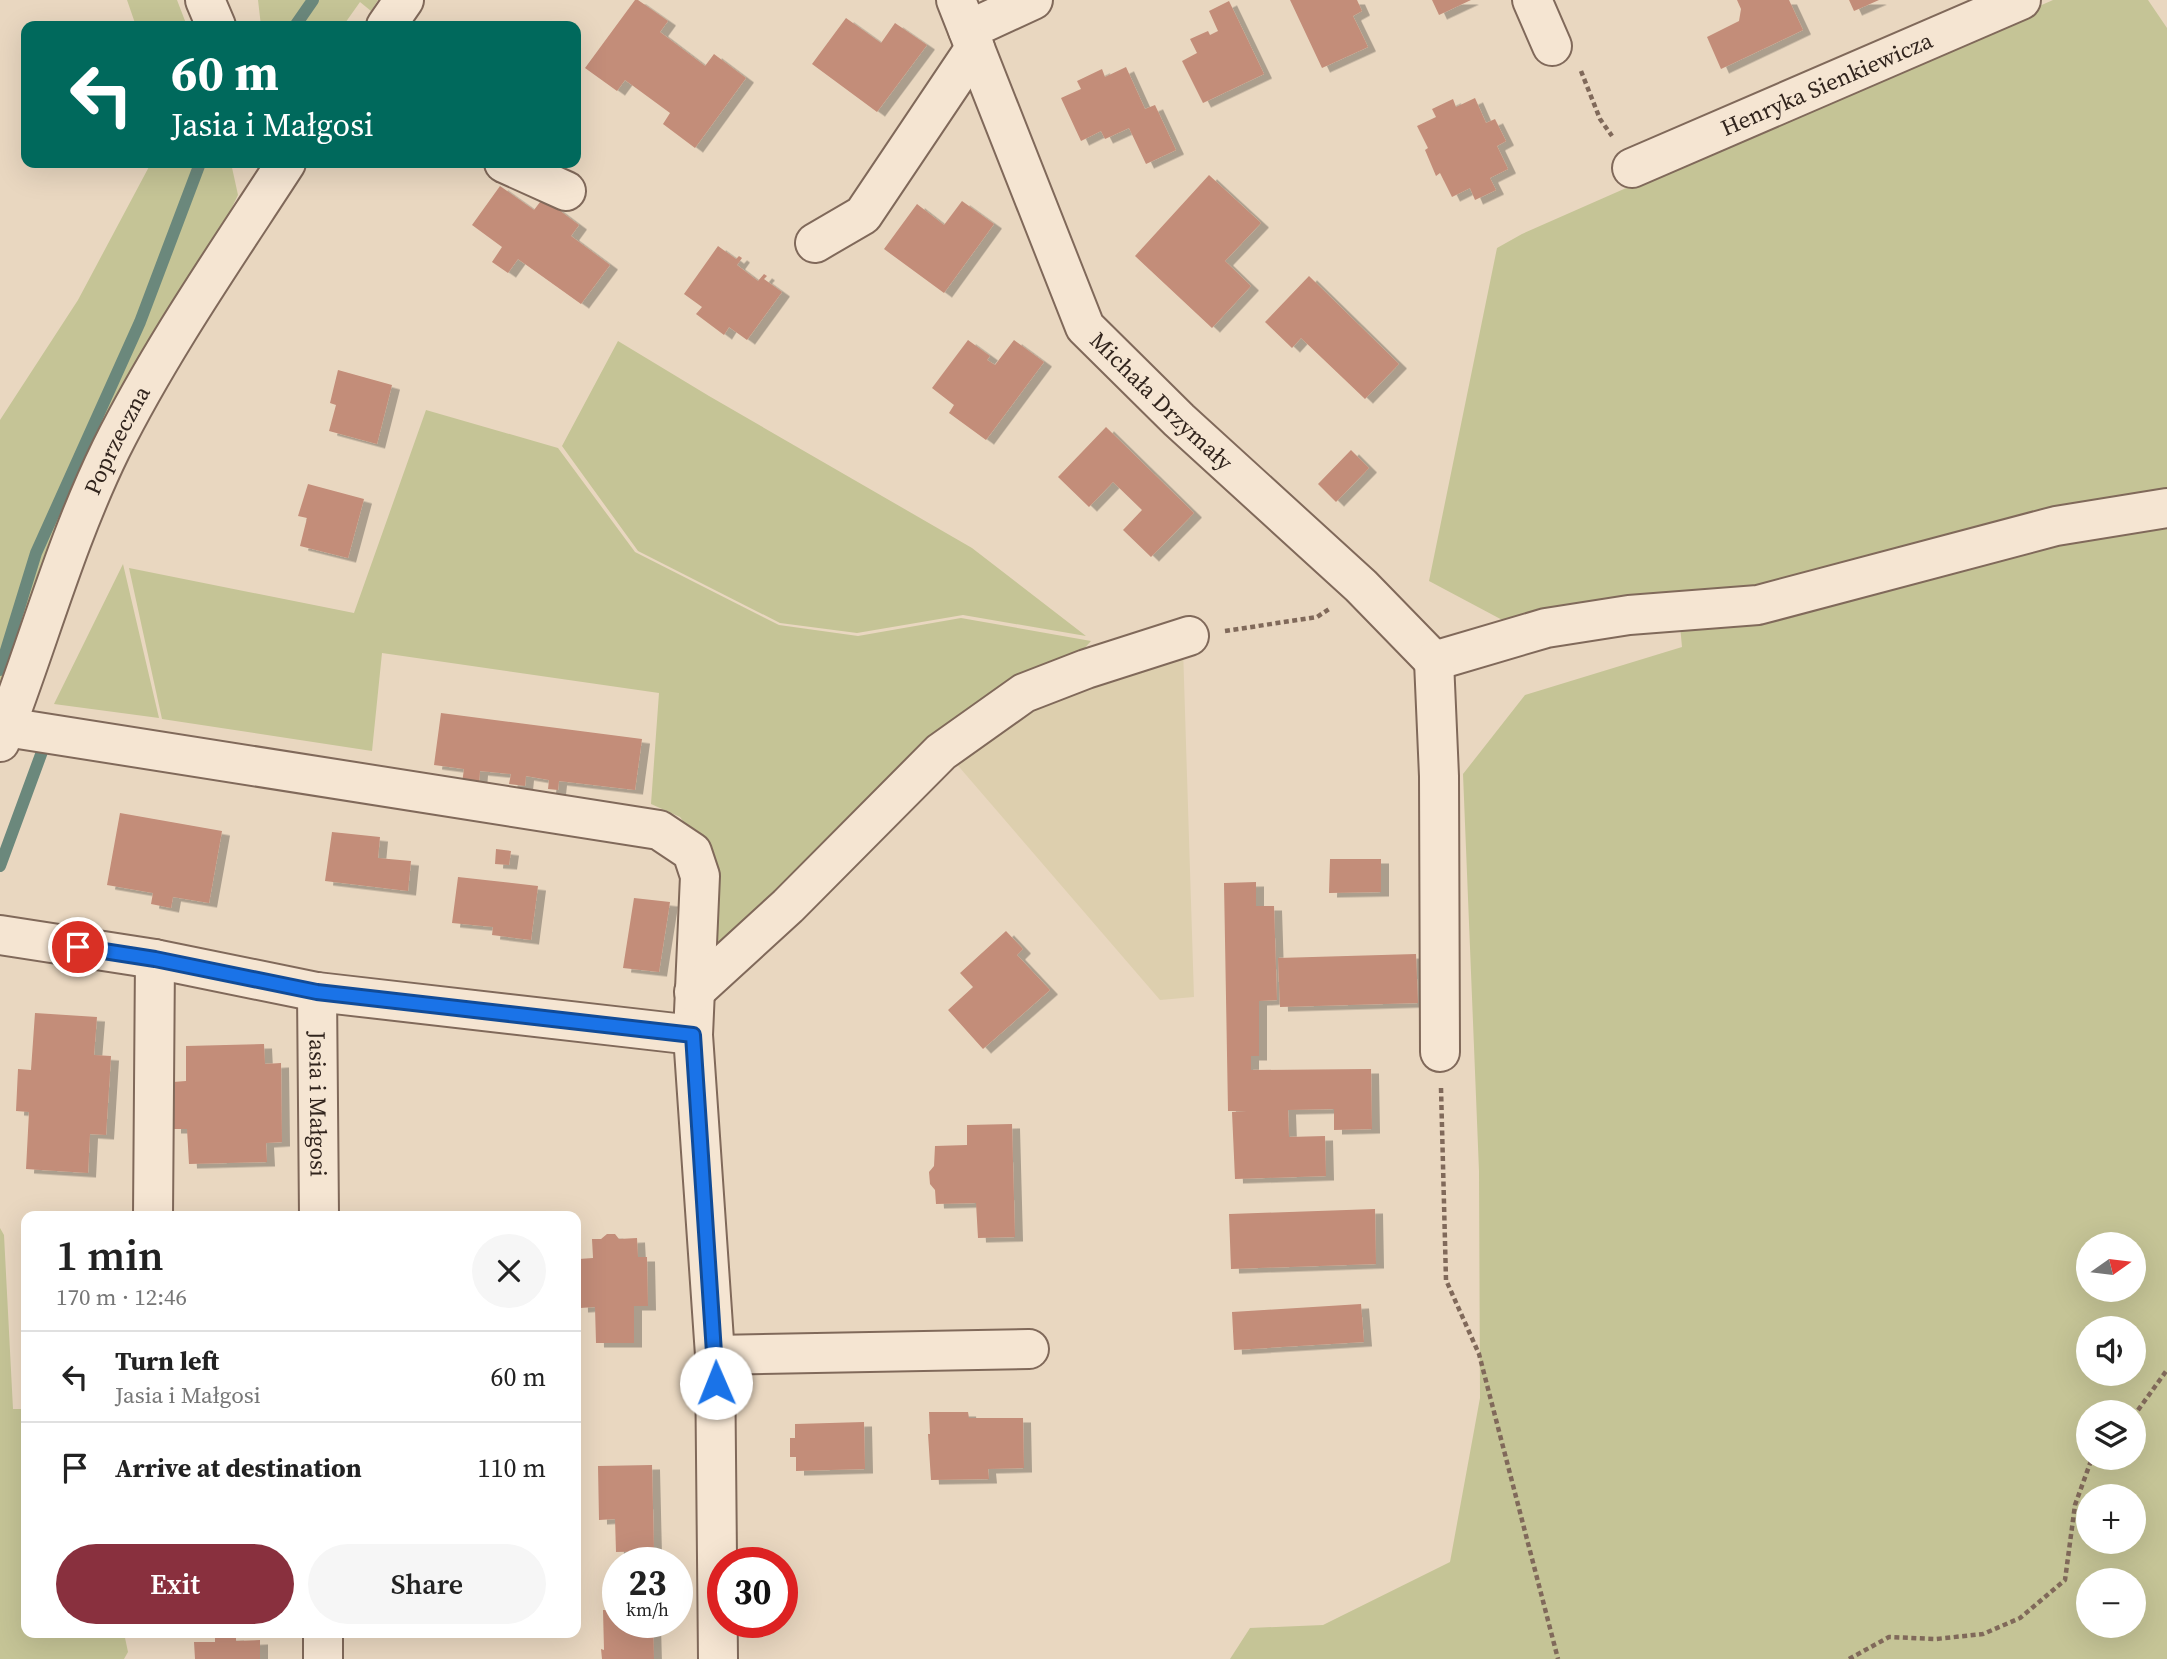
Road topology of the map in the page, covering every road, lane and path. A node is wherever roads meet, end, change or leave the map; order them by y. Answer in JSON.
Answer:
{"nodes":[{"id":1,"x":205,"y":0,"type":"edge"},
{"id":2,"x":404,"y":0,"type":"edge"},
{"id":3,"x":1033,"y":0,"type":"edge"},
{"id":4,"x":1532,"y":0,"type":"edge"},
{"id":5,"x":2021,"y":0,"type":"edge"},
{"id":6,"x":214,"y":21,"type":"edge"},
{"id":7,"x":389,"y":21,"type":"edge"},
{"id":8,"x":966,"y":26,"type":"edge"},
{"id":9,"x":1552,"y":46,"type":"joint"},
{"id":10,"x":283,"y":168,"type":"edge"},
{"id":11,"x":515,"y":168,"type":"edge"},
{"id":12,"x":1632,"y":168,"type":"joint"},
{"id":13,"x":566,"y":191,"type":"dead end"},
{"id":14,"x":815,"y":243,"type":"dead end"},
{"id":15,"x":2167,"y":508,"type":"edge"},
{"id":16,"x":1361,"y":586,"type":"junction"},
{"id":17,"x":1189,"y":636,"type":"joint"},
{"id":18,"x":1434,"y":660,"type":"junction"},
{"id":19,"x":3,"y":734,"type":"edge"},
{"id":20,"x":0,"y":935,"type":"edge"},
{"id":21,"x":155,"y":959,"type":"junction"},
{"id":22,"x":317,"y":992,"type":"junction"},
{"id":23,"x":694,"y":992,"type":"junction"},
{"id":24,"x":693,"y":1035,"type":"junction"},
{"id":25,"x":1440,"y":1052,"type":"joint"},
{"id":26,"x":153,"y":1211,"type":"edge"},
{"id":27,"x":319,"y":1211,"type":"edge"},
{"id":28,"x":1029,"y":1349,"type":"dead end"},
{"id":29,"x":715,"y":1355,"type":"junction"},
{"id":30,"x":2167,"y":1370,"type":"edge"},
{"id":31,"x":2145,"y":1400,"type":"edge"},
{"id":32,"x":2088,"y":1470,"type":"edge"},
{"id":33,"x":323,"y":1638,"type":"edge"},
{"id":34,"x":323,"y":1659,"type":"edge"},
{"id":35,"x":718,"y":1659,"type":"edge"},
{"id":36,"x":1558,"y":1659,"type":"edge"},
{"id":37,"x":1849,"y":1659,"type":"edge"}],
"edges":[{"from":1,"to":6,"type":"street"},
{"from":2,"to":7,"type":"street"},
{"from":3,"to":8,"type":"street"},
{"from":4,"to":9,"type":"street"},
{"from":5,"to":12,"type":"street","name":"Henryka Sienkiewicza"},
{"from":8,"to":14,"type":"street"},
{"from":8,"to":16,"type":"street","name":"Michała Drzymały"},
{"from":9,"to":12,"type":"path"},
{"from":10,"to":19,"type":"street","name":"Poprzeczna"},
{"from":11,"to":13,"type":"street"},
{"from":15,"to":18,"type":"street"},
{"from":16,"to":17,"type":"path"},
{"from":16,"to":18,"type":"street","name":"Michała Drzymały"},
{"from":17,"to":23,"type":"street"},
{"from":18,"to":25,"type":"street"},
{"from":19,"to":23,"type":"street"},
{"from":20,"to":21,"type":"street"},
{"from":21,"to":22,"type":"street"},
{"from":21,"to":26,"type":"street"},
{"from":22,"to":24,"type":"street"},
{"from":22,"to":27,"type":"street","name":"Jasia i Małgosi"},
{"from":23,"to":24,"type":"street"},
{"from":24,"to":29,"type":"street"},
{"from":25,"to":36,"type":"path"},
{"from":28,"to":29,"type":"street"},
{"from":29,"to":35,"type":"street"},
{"from":30,"to":31,"type":"path"},
{"from":32,"to":37,"type":"path"},
{"from":33,"to":34,"type":"street"}]}
